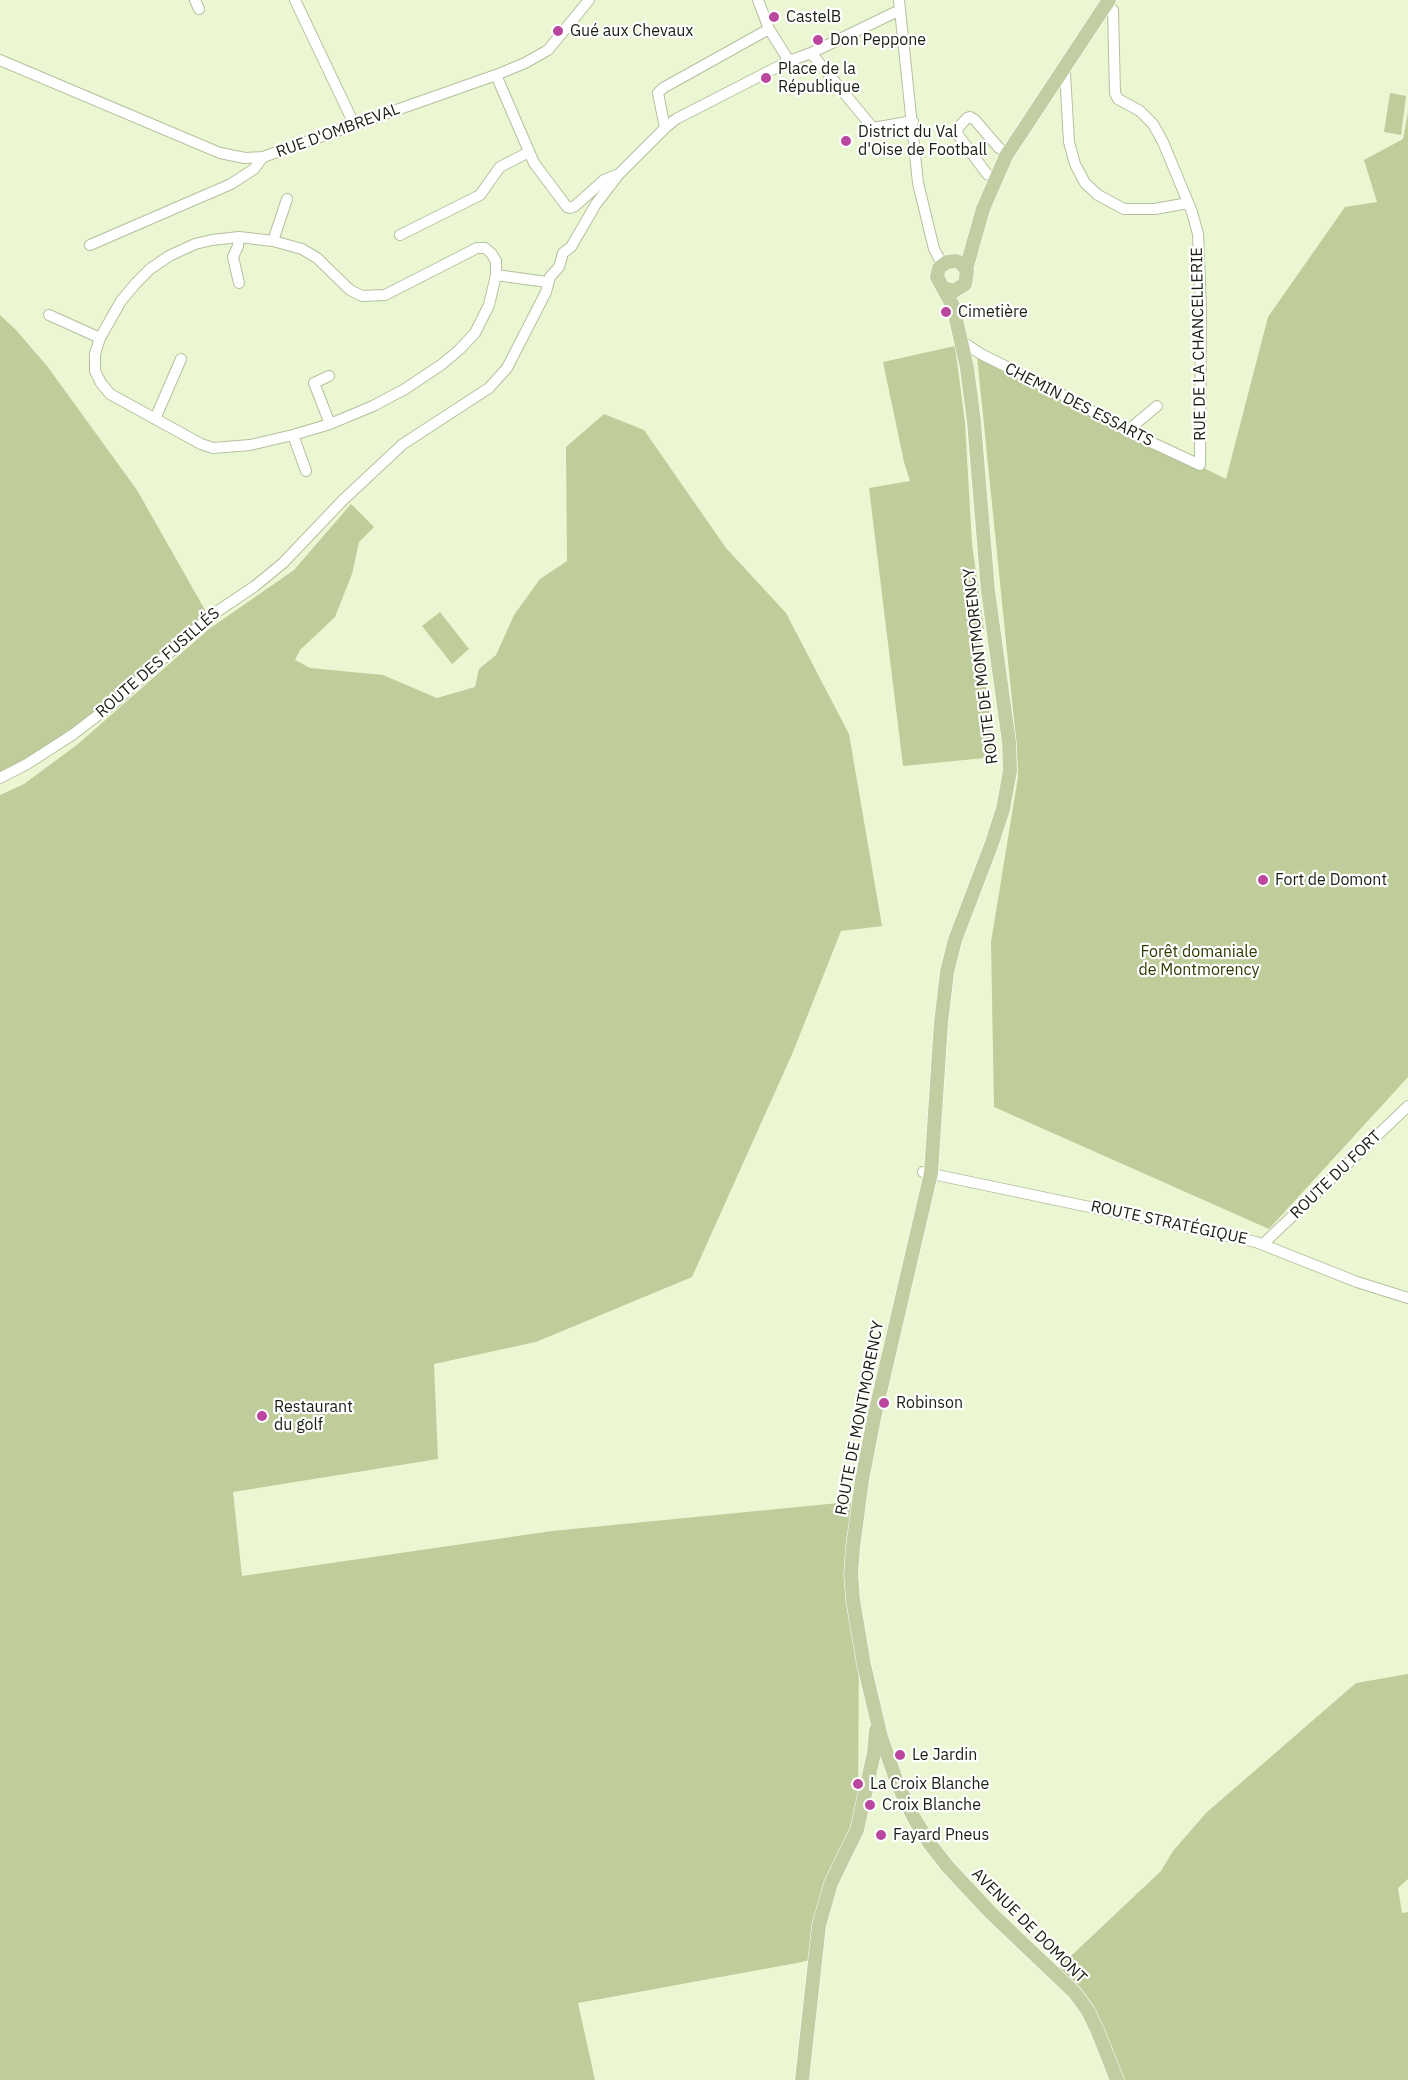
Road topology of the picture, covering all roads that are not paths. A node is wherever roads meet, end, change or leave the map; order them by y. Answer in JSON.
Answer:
{"nodes":[{"id":1,"x":296,"y":0,"type":"edge"},
{"id":2,"x":589,"y":0,"type":"edge"},
{"id":3,"x":758,"y":0,"type":"edge"},
{"id":4,"x":1108,"y":2,"type":"edge"},
{"id":5,"x":899,"y":5,"type":"edge"},
{"id":6,"x":769,"y":29,"type":"junction"},
{"id":7,"x":811,"y":53,"type":"junction"},
{"id":8,"x":0,"y":60,"type":"edge"},
{"id":9,"x":789,"y":61,"type":"junction"},
{"id":10,"x":1062,"y":71,"type":"junction"},
{"id":11,"x":496,"y":75,"type":"junction"},
{"id":12,"x":913,"y":121,"type":"junction"},
{"id":13,"x":354,"y":124,"type":"junction"},
{"id":14,"x":665,"y":128,"type":"junction"},
{"id":15,"x":529,"y":152,"type":"junction"},
{"id":16,"x":1008,"y":153,"type":"junction"},
{"id":17,"x":263,"y":158,"type":"junction"},
{"id":18,"x":619,"y":174,"type":"junction"},
{"id":19,"x":995,"y":178,"type":"junction"},
{"id":20,"x":287,"y":199,"type":"dead end"},
{"id":21,"x":1188,"y":203,"type":"junction"},
{"id":22,"x":400,"y":235,"type":"dead end"},
{"id":23,"x":239,"y":237,"type":"junction"},
{"id":24,"x":273,"y":241,"type":"junction"},
{"id":25,"x":90,"y":245,"type":"dead end"},
{"id":26,"x":954,"y":265,"type":"junction"},
{"id":27,"x":496,"y":275,"type":"junction"},
{"id":28,"x":547,"y":282,"type":"junction"},
{"id":29,"x":239,"y":283,"type":"dead end"},
{"id":30,"x":965,"y":284,"type":"junction"},
{"id":31,"x":944,"y":288,"type":"junction"},
{"id":32,"x":49,"y":315,"type":"dead end"},
{"id":33,"x":100,"y":338,"type":"junction"},
{"id":34,"x":965,"y":343,"type":"junction"},
{"id":35,"x":181,"y":358,"type":"dead end"},
{"id":36,"x":329,"y":376,"type":"dead end"},
{"id":37,"x":1157,"y":406,"type":"dead end"},
{"id":38,"x":155,"y":419,"type":"junction"},
{"id":39,"x":330,"y":424,"type":"junction"},
{"id":40,"x":1127,"y":431,"type":"junction"},
{"id":41,"x":293,"y":435,"type":"junction"},
{"id":42,"x":1200,"y":465,"type":"joint"},
{"id":43,"x":306,"y":471,"type":"dead end"},
{"id":44,"x":0,"y":778,"type":"edge"},
{"id":45,"x":1408,"y":1106,"type":"edge"},
{"id":46,"x":927,"y":1172,"type":"junction"},
{"id":47,"x":1263,"y":1244,"type":"junction"},
{"id":48,"x":1408,"y":1298,"type":"edge"},
{"id":49,"x":875,"y":1710,"type":"junction"},
{"id":50,"x":870,"y":1765,"type":"junction"},
{"id":51,"x":891,"y":1766,"type":"junction"},
{"id":52,"x":864,"y":1801,"type":"junction"},
{"id":53,"x":802,"y":2080,"type":"edge"},
{"id":54,"x":1118,"y":2080,"type":"edge"}],
"edges":[{"from":1,"to":13,"type":"street"},
{"from":2,"to":11,"type":"street","name":"RUE D'OMBREVAL"},
{"from":3,"to":6,"type":"street"},
{"from":4,"to":10,"type":"main road"},
{"from":4,"to":21,"type":"street","name":"RUE DE LA CHANCELLERIE"},
{"from":5,"to":7,"type":"street"},
{"from":5,"to":12,"type":"street"},
{"from":6,"to":9,"type":"street"},
{"from":6,"to":14,"type":"street"},
{"from":7,"to":9,"type":"street"},
{"from":7,"to":12,"type":"street"},
{"from":8,"to":17,"type":"street","name":"RUE D'OMBREVAL"},
{"from":9,"to":14,"type":"street"},
{"from":10,"to":16,"type":"main road"},
{"from":10,"to":21,"type":"street"},
{"from":11,"to":13,"type":"street","name":"RUE D'OMBREVAL"},
{"from":11,"to":15,"type":"street"},
{"from":12,"to":26,"type":"street"},
{"from":13,"to":17,"type":"street","name":"RUE D'OMBREVAL"},
{"from":14,"to":18,"type":"street"},
{"from":15,"to":18,"type":"street"},
{"from":15,"to":22,"type":"street"},
{"from":16,"to":19,"type":"main road"},
{"from":16,"to":19,"type":"street"},
{"from":17,"to":25,"type":"street"},
{"from":18,"to":28,"type":"street","name":"ROUTE DES FUSILLÉS"},
{"from":19,"to":26,"type":"main road"},
{"from":20,"to":24,"type":"street"},
{"from":21,"to":42,"type":"street","name":"RUE DE LA CHANCELLERIE"},
{"from":23,"to":24,"type":"street"},
{"from":23,"to":29,"type":"street"},
{"from":23,"to":33,"type":"street"},
{"from":24,"to":27,"type":"street"},
{"from":26,"to":30,"type":"main road"},
{"from":26,"to":31,"type":"main road"},
{"from":27,"to":28,"type":"street"},
{"from":27,"to":39,"type":"street"},
{"from":28,"to":44,"type":"street","name":"ROUTE DES FUSILLÉS"},
{"from":30,"to":31,"type":"main road"},
{"from":30,"to":34,"type":"main road","name":"ROUTE DE MONTMORENCY"},
{"from":31,"to":34,"type":"main road","name":"ROUTE DE MONTMORENCY"},
{"from":32,"to":33,"type":"street"},
{"from":33,"to":38,"type":"street"},
{"from":34,"to":40,"type":"street","name":"CHEMIN DES ESSARTS"},
{"from":34,"to":46,"type":"main road","name":"ROUTE DE MONTMORENCY"},
{"from":35,"to":38,"type":"street"},
{"from":36,"to":39,"type":"street"},
{"from":37,"to":40,"type":"street"},
{"from":38,"to":41,"type":"street"},
{"from":39,"to":41,"type":"street"},
{"from":40,"to":42,"type":"street","name":"CHEMIN DES ESSARTS"},
{"from":41,"to":43,"type":"street"},
{"from":45,"to":47,"type":"street","name":"ROUTE DU FORT"},
{"from":46,"to":47,"type":"street","name":"ROUTE STRATÉGIQUE"},
{"from":46,"to":49,"type":"main road","name":"ROUTE DE MONTMORENCY"},
{"from":47,"to":48,"type":"street","name":"ROUTE STRATÉGIQUE"},
{"from":49,"to":50,"type":"main road"},
{"from":49,"to":51,"type":"main road","name":"AVENUE DE DOMONT"},
{"from":50,"to":51,"type":"main road"},
{"from":50,"to":52,"type":"main road"},
{"from":51,"to":52,"type":"main road"},
{"from":51,"to":54,"type":"main road","name":"AVENUE DE DOMONT"},
{"from":52,"to":53,"type":"main road"}]}
